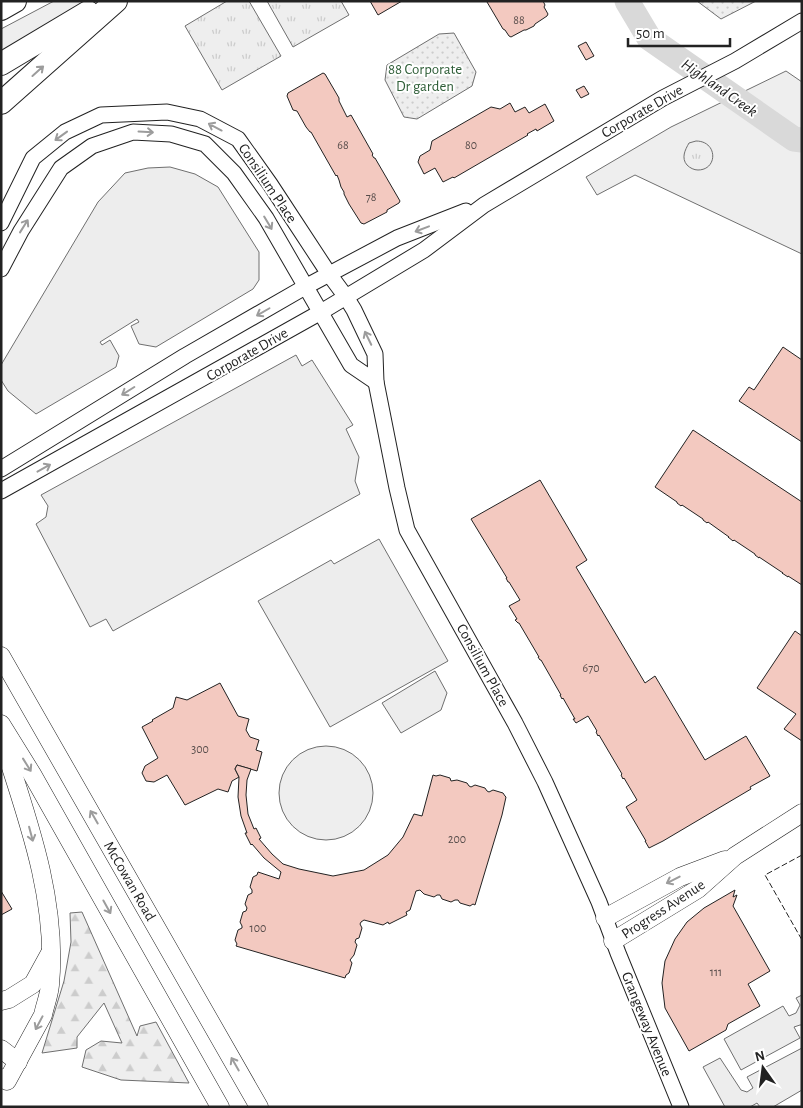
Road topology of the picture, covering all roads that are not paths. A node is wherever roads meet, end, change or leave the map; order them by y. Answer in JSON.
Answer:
{"nodes":[{"id":1,"x":16,"y":1,"type":"edge"},
{"id":2,"x":115,"y":1,"type":"edge"},
{"id":3,"x":1,"y":9,"type":"edge"},
{"id":4,"x":802,"y":21,"type":"edge"},
{"id":5,"x":1,"y":64,"type":"edge"},
{"id":6,"x":1,"y":103,"type":"edge"},
{"id":7,"x":484,"y":204,"type":"junction"},
{"id":8,"x":1,"y":223,"type":"edge"},
{"id":9,"x":1,"y":269,"type":"edge"},
{"id":10,"x":329,"y":274,"type":"junction"},
{"id":11,"x":305,"y":287,"type":"junction"},
{"id":12,"x":346,"y":297,"type":"junction"},
{"id":13,"x":321,"y":312,"type":"junction"},
{"id":14,"x":149,"y":378,"type":"junction"},
{"id":15,"x":376,"y":382,"type":"junction"},
{"id":16,"x":163,"y":402,"type":"junction"},
{"id":17,"x":1,"y":469,"type":"edge"},
{"id":18,"x":1,"y":491,"type":"edge"},
{"id":19,"x":1,"y":656,"type":"edge"},
{"id":20,"x":1,"y":724,"type":"edge"},
{"id":21,"x":1,"y":737,"type":"edge"},
{"id":22,"x":802,"y":813,"type":"edge"},
{"id":23,"x":735,"y":856,"type":"junction"},
{"id":24,"x":605,"y":918,"type":"junction"},
{"id":25,"x":613,"y":941,"type":"junction"},
{"id":26,"x":52,"y":950,"type":"junction"},
{"id":27,"x":1,"y":1001,"type":"edge"},
{"id":28,"x":1,"y":1049,"type":"edge"},
{"id":29,"x":18,"y":1062,"type":"junction"},
{"id":30,"x":4,"y":1079,"type":"edge"},
{"id":31,"x":220,"y":1107,"type":"edge"},
{"id":32,"x":259,"y":1107,"type":"edge"},
{"id":33,"x":680,"y":1107,"type":"edge"}],
"edges":[{"from":1,"to":3,"type":"highway"},
{"from":2,"to":5,"type":"highway"},
{"from":6,"to":2,"type":"highway","one_way":true},
{"from":4,"to":7,"type":"street","name":"Corporate Drive"},
{"from":7,"to":10,"type":"street","name":"Corporate Drive","one_way":true},
{"from":7,"to":12,"type":"street","name":"Corporate Drive"},
{"from":10,"to":8,"type":"street","name":"Consilium Place","one_way":true},
{"from":9,"to":11,"type":"street","name":"Consilium Place","one_way":true},
{"from":10,"to":11,"type":"street","name":"Corporate Drive"},
{"from":10,"to":12,"type":"street","name":"Consilium Place"},
{"from":11,"to":13,"type":"street","name":"Consilium Place"},
{"from":11,"to":14,"type":"street","name":"Corporate Drive","one_way":true},
{"from":12,"to":13,"type":"street","name":"Corporate Drive"},
{"from":15,"to":12,"type":"street","name":"Consilium Place","one_way":true},
{"from":13,"to":15,"type":"street","name":"Consilium Place"},
{"from":13,"to":16,"type":"street","name":"Corporate Drive"},
{"from":14,"to":16,"type":"street"},
{"from":14,"to":17,"type":"street","name":"Corporate Drive","one_way":true},
{"from":15,"to":24,"type":"street","name":"Consilium Place"},
{"from":18,"to":16,"type":"street","name":"Corporate Drive","one_way":true},
{"from":32,"to":19,"type":"main road","name":"McCowan Road","one_way":true},
{"from":20,"to":31,"type":"main road","one_way":true},
{"from":21,"to":26,"type":"main road","one_way":true},
{"from":22,"to":23,"type":"main road","name":"Progress Avenue"},
{"from":23,"to":24,"type":"main road","name":"Progress Avenue","one_way":true},
{"from":23,"to":25,"type":"main road","name":"Progress Avenue"},
{"from":24,"to":25,"type":"street","name":"Consilium Place"},
{"from":25,"to":33,"type":"street","name":"Grangeway Avenue"},
{"from":26,"to":27,"type":"main road"},
{"from":26,"to":29,"type":"main road","one_way":true},
{"from":28,"to":29,"type":"main road"},
{"from":29,"to":30,"type":"main road"}]}
